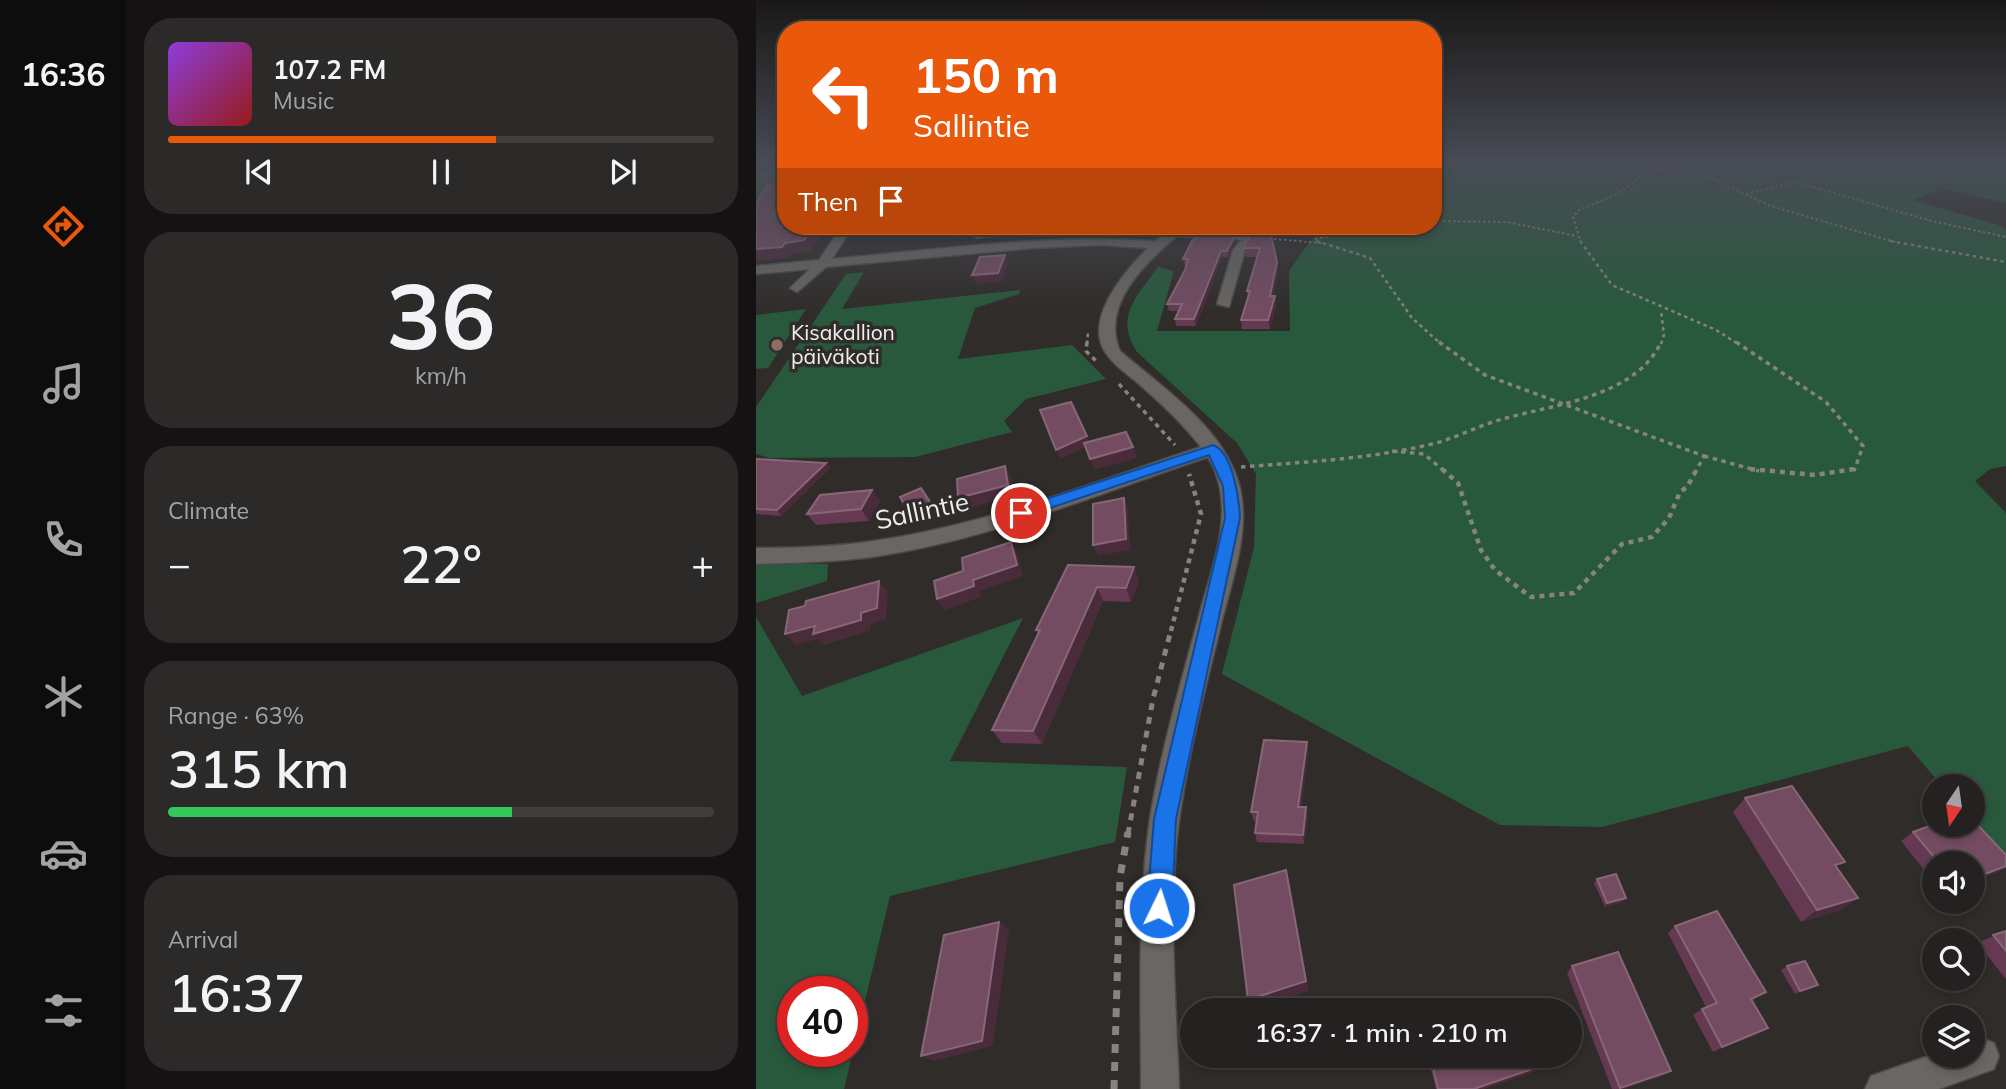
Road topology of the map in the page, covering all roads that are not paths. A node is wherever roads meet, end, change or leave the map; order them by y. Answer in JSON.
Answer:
{"nodes":[{"id":1,"x":841,"y":235,"type":"edge"},
{"id":2,"x":974,"y":235,"type":"edge"},
{"id":3,"x":1171,"y":235,"type":"edge"},
{"id":4,"x":1231,"y":235,"type":"edge"},
{"id":5,"x":1253,"y":235,"type":"edge"},
{"id":6,"x":1249,"y":237,"type":"junction"},
{"id":7,"x":1159,"y":245,"type":"junction"},
{"id":8,"x":884,"y":258,"type":"junction"},
{"id":9,"x":823,"y":263,"type":"junction"},
{"id":10,"x":756,"y":270,"type":"edge"},
{"id":11,"x":797,"y":288,"type":"dead end"},
{"id":12,"x":1224,"y":304,"type":"dead end"},
{"id":13,"x":1219,"y":459,"type":"junction"},
{"id":14,"x":756,"y":556,"type":"edge"},
{"id":15,"x":1946,"y":1068,"type":"edge"},
{"id":16,"x":1160,"y":1089,"type":"edge"},
{"id":17,"x":1884,"y":1089,"type":"edge"}],
"edges":[{"from":1,"to":9,"type":"street"},
{"from":2,"to":8,"type":"street"},
{"from":3,"to":7,"type":"street"},
{"from":4,"to":6,"type":"street"},
{"from":5,"to":6,"type":"street"},
{"from":6,"to":12,"type":"street"},
{"from":7,"to":8,"type":"street"},
{"from":7,"to":13,"type":"street"},
{"from":8,"to":9,"type":"street"},
{"from":9,"to":10,"type":"street"},
{"from":9,"to":11,"type":"street"},
{"from":13,"to":14,"type":"street","name":"Sallintie"},
{"from":13,"to":16,"type":"street"},
{"from":15,"to":17,"type":"street"}]}
